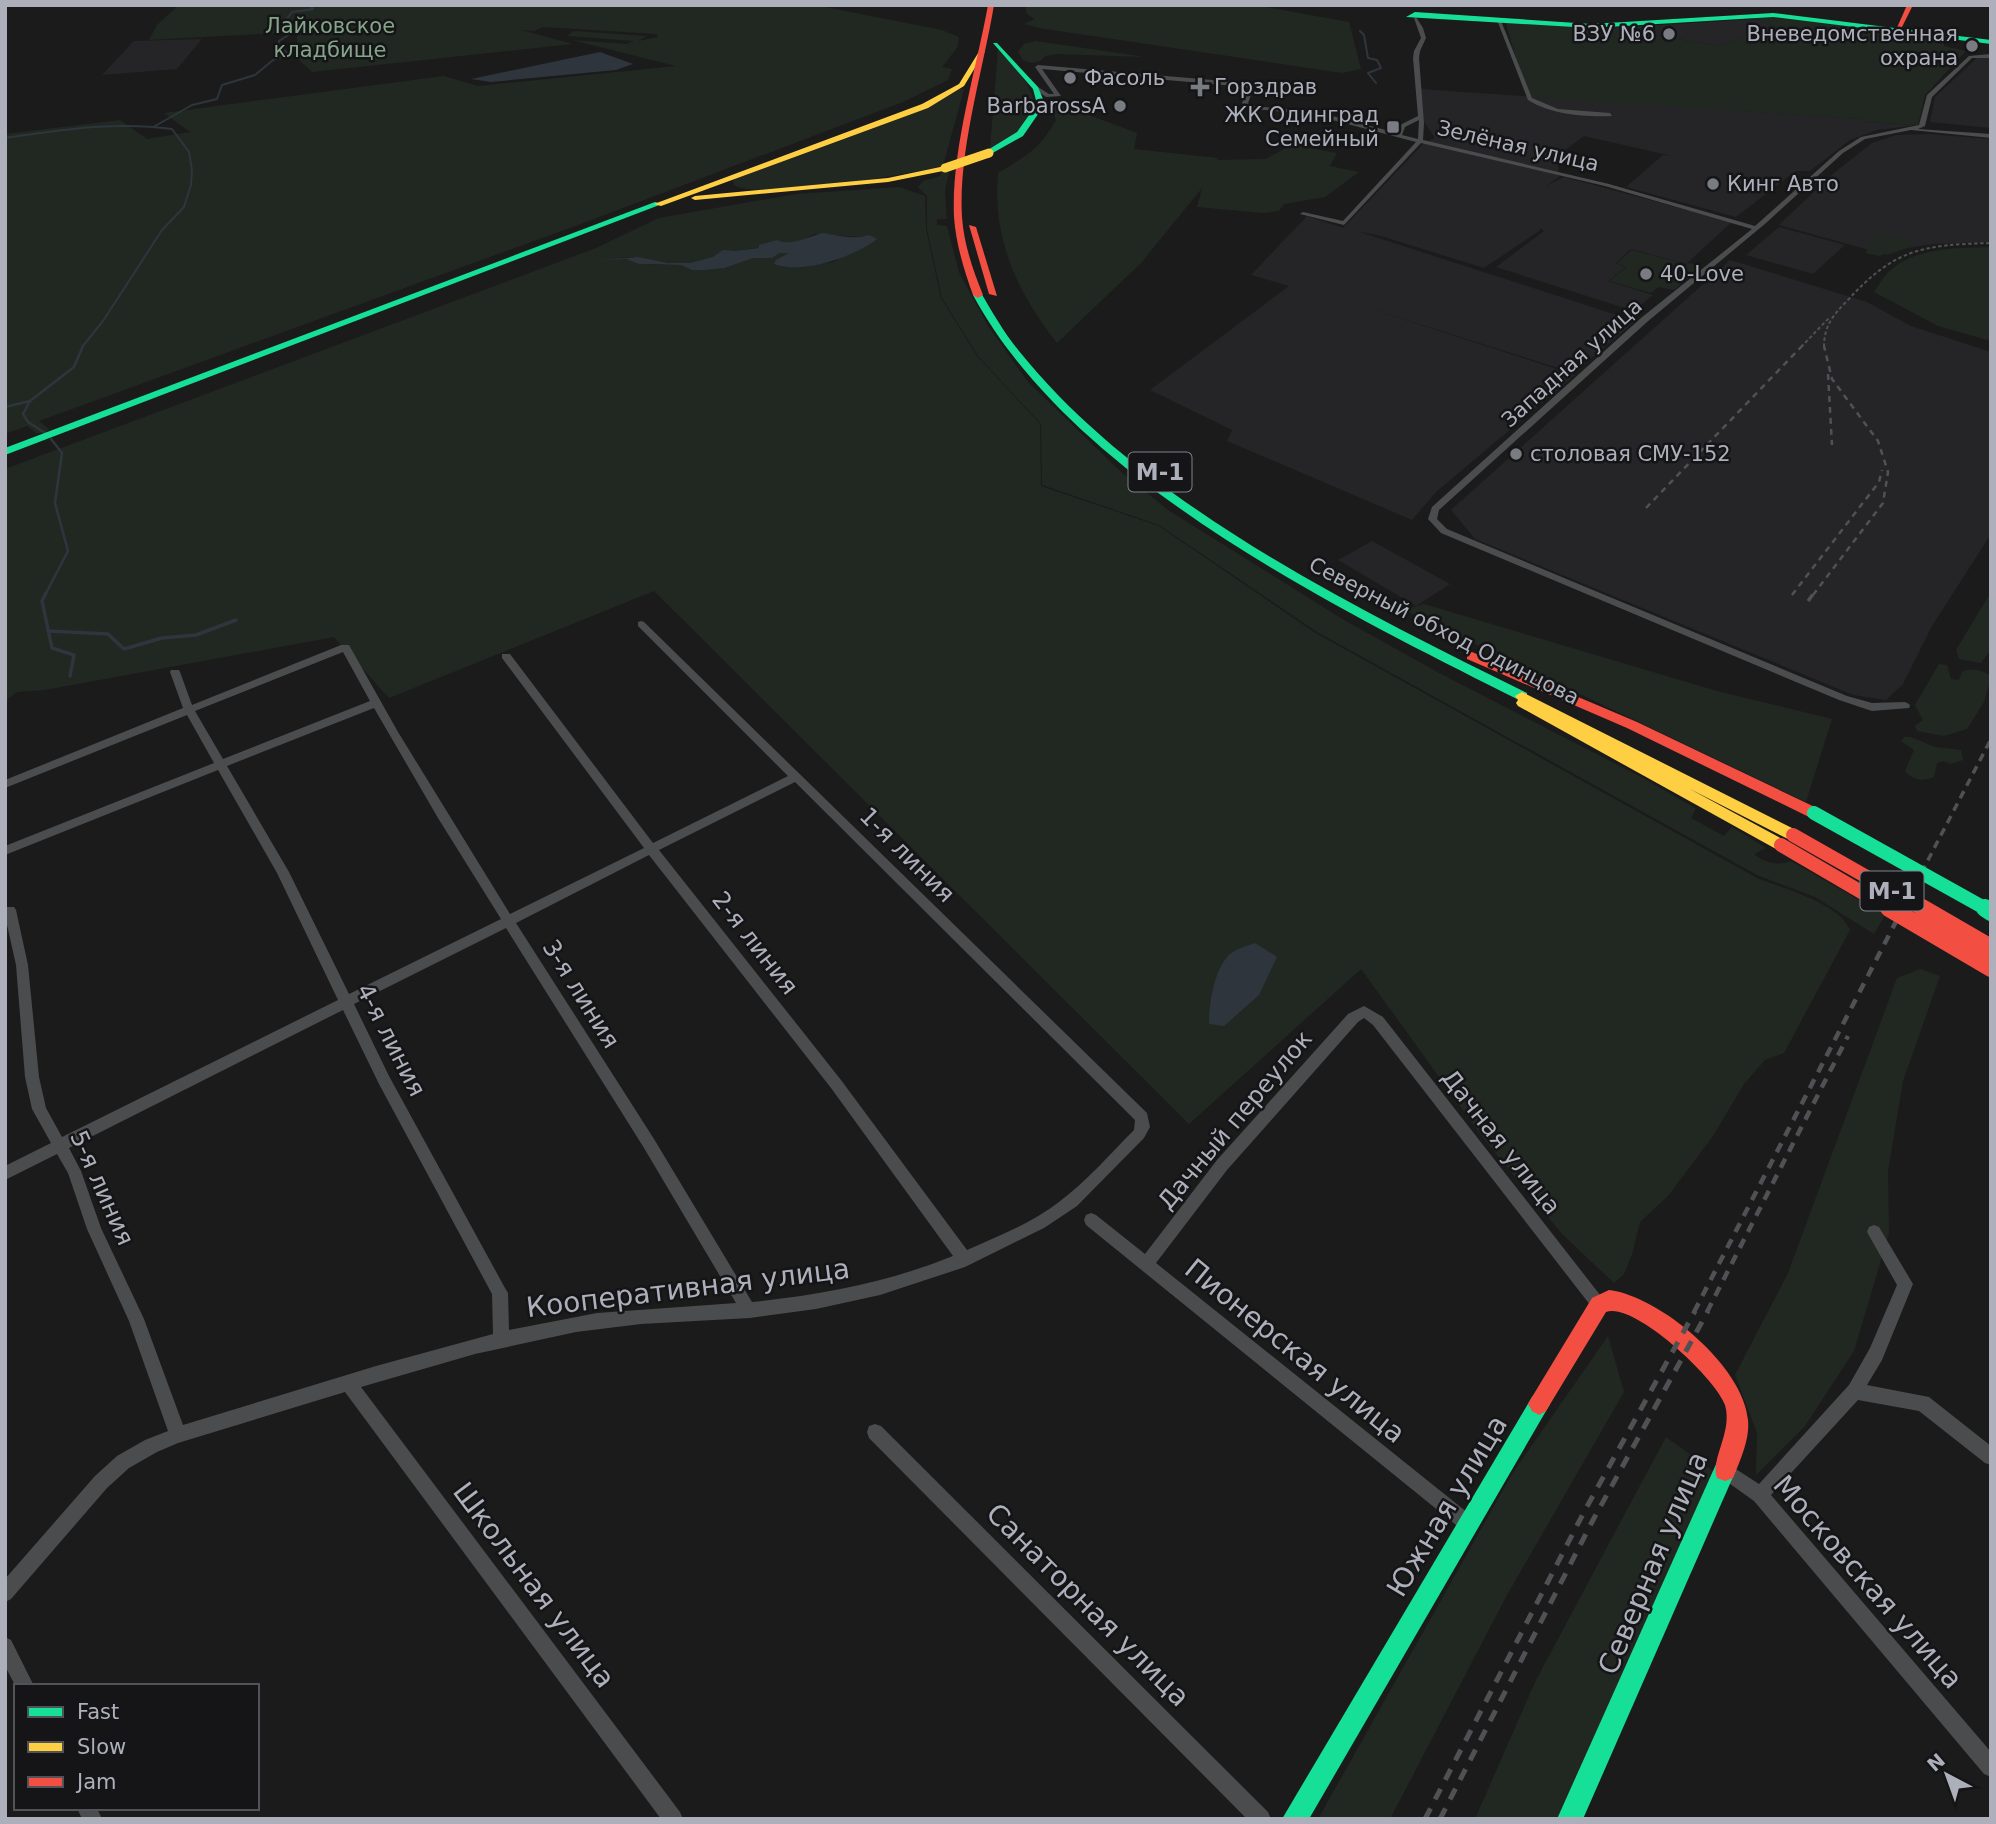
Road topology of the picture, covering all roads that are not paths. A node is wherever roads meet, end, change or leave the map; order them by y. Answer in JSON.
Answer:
{"nodes":[{"id":1,"x":991,"y":5,"type":"edge"},
{"id":2,"x":1002,"y":5,"type":"edge"},
{"id":3,"x":1910,"y":5,"type":"edge"},
{"id":4,"x":1751,"y":10,"type":"edge"},
{"id":5,"x":1416,"y":14,"type":"edge"},
{"id":6,"x":1499,"y":21,"type":"junction"},
{"id":7,"x":1898,"y":29,"type":"junction"},
{"id":8,"x":1991,"y":42,"type":"edge"},
{"id":9,"x":988,"y":48,"type":"junction"},
{"id":10,"x":1991,"y":56,"type":"edge"},
{"id":11,"x":1036,"y":88,"type":"junction"},
{"id":12,"x":1051,"y":97,"type":"junction"},
{"id":13,"x":1037,"y":112,"type":"junction"},
{"id":14,"x":1610,"y":115,"type":"dead end"},
{"id":15,"x":1420,"y":117,"type":"junction"},
{"id":16,"x":1912,"y":130,"type":"junction"},
{"id":17,"x":1399,"y":135,"type":"junction"},
{"id":18,"x":1991,"y":136,"type":"edge"},
{"id":19,"x":1420,"y":141,"type":"junction"},
{"id":20,"x":741,"y":173,"type":"junction"},
{"id":21,"x":759,"y":191,"type":"junction"},
{"id":22,"x":1303,"y":215,"type":"dead end"},
{"id":23,"x":597,"y":226,"type":"junction"},
{"id":24,"x":1756,"y":228,"type":"junction"},
{"id":25,"x":5,"y":452,"type":"edge"},
{"id":26,"x":641,"y":624,"type":"dead end"},
{"id":27,"x":506,"y":656,"type":"dead end"},
{"id":28,"x":1466,"y":662,"type":"junction"},
{"id":29,"x":175,"y":672,"type":"dead end"},
{"id":30,"x":375,"y":703,"type":"junction"},
{"id":31,"x":1905,"y":706,"type":"dead end"},
{"id":32,"x":189,"y":710,"type":"junction"},
{"id":33,"x":223,"y":765,"type":"junction"},
{"id":34,"x":797,"y":776,"type":"junction"},
{"id":35,"x":5,"y":785,"type":"edge"},
{"id":36,"x":1798,"y":829,"type":"junction"},
{"id":37,"x":650,"y":849,"type":"junction"},
{"id":38,"x":5,"y":851,"type":"edge"},
{"id":39,"x":10,"y":910,"type":"dead end"},
{"id":40,"x":1991,"y":912,"type":"edge"},
{"id":41,"x":508,"y":921,"type":"junction"},
{"id":42,"x":1991,"y":931,"type":"edge"},
{"id":43,"x":1991,"y":948,"type":"edge"},
{"id":44,"x":1991,"y":968,"type":"edge"},
{"id":45,"x":346,"y":1002,"type":"junction"},
{"id":46,"x":1364,"y":1011,"type":"joint"},
{"id":47,"x":1142,"y":1118,"type":"joint"},
{"id":48,"x":61,"y":1145,"type":"junction"},
{"id":49,"x":5,"y":1173,"type":"edge"},
{"id":50,"x":1091,"y":1220,"type":"dead end"},
{"id":51,"x":1874,"y":1232,"type":"dead end"},
{"id":52,"x":965,"y":1260,"type":"junction"},
{"id":53,"x":1146,"y":1264,"type":"junction"},
{"id":54,"x":1599,"y":1305,"type":"junction"},
{"id":55,"x":748,"y":1310,"type":"junction"},
{"id":56,"x":501,"y":1339,"type":"junction"},
{"id":57,"x":349,"y":1384,"type":"junction"},
{"id":58,"x":1855,"y":1391,"type":"junction"},
{"id":59,"x":875,"y":1432,"type":"dead end"},
{"id":60,"x":178,"y":1435,"type":"junction"},
{"id":61,"x":1991,"y":1457,"type":"edge"},
{"id":62,"x":1725,"y":1470,"type":"junction"},
{"id":63,"x":1760,"y":1495,"type":"junction"},
{"id":64,"x":1466,"y":1523,"type":"junction"},
{"id":65,"x":5,"y":1593,"type":"edge"},
{"id":66,"x":5,"y":1646,"type":"edge"},
{"id":67,"x":24,"y":1684,"type":"edge"},
{"id":68,"x":1991,"y":1767,"type":"edge"},
{"id":69,"x":673,"y":1819,"type":"edge"},
{"id":70,"x":1261,"y":1819,"type":"edge"},
{"id":71,"x":1295,"y":1819,"type":"edge"},
{"id":72,"x":1570,"y":1819,"type":"edge"}],
"edges":[{"from":1,"to":9,"type":"main road","name":"Северный обход Одинцова","number":"М-1"},
{"from":2,"to":9,"type":"main road","name":"Северный обход Одинцова","number":"М-1"},
{"from":3,"to":7,"type":"main road"},
{"from":4,"to":6,"type":"main road"},
{"from":4,"to":7,"type":"main road"},
{"from":5,"to":6,"type":"main road"},
{"from":5,"to":15,"type":"street"},
{"from":6,"to":14,"type":"street"},
{"from":7,"to":8,"type":"main road"},
{"from":9,"to":11,"type":"main road"},
{"from":9,"to":20,"type":"main road","number":"М-1"},
{"from":9,"to":28,"type":"main road","name":"Северный обход Одинцова","number":"М-1"},
{"from":10,"to":16,"type":"street"},
{"from":11,"to":12,"type":"street"},
{"from":11,"to":13,"type":"main road"},
{"from":12,"to":13,"type":"street"},
{"from":12,"to":17,"type":"street"},
{"from":13,"to":21,"type":"main road","number":"М-1","bridge":true},
{"from":15,"to":17,"type":"street"},
{"from":15,"to":19,"type":"street"},
{"from":16,"to":18,"type":"street","name":"Западная улица"},
{"from":16,"to":24,"type":"street","name":"Западная улица"},
{"from":17,"to":19,"type":"street"},
{"from":19,"to":22,"type":"street","name":"Зелёная улица"},
{"from":19,"to":24,"type":"street","name":"Зелёная улица"},
{"from":20,"to":21,"type":"main road"},
{"from":20,"to":23,"type":"main road","number":"М-1"},
{"from":21,"to":23,"type":"main road","number":"М-1"},
{"from":23,"to":25,"type":"main road","number":"М-1"},
{"from":24,"to":31,"type":"street","name":"Западная улица"},
{"from":26,"to":34,"type":"street","name":"1-я линия"},
{"from":27,"to":37,"type":"street","name":"2-я линия"},
{"from":28,"to":36,"type":"main road"},
{"from":28,"to":36,"type":"main road","name":"Северный обход Одинцова","number":"М-1"},
{"from":29,"to":32,"type":"street","name":"4-я линия"},
{"from":30,"to":32,"type":"street","name":"3-я линия"},
{"from":30,"to":33,"type":"street"},
{"from":30,"to":41,"type":"street","name":"3-я линия"},
{"from":32,"to":33,"type":"street","name":"4-я линия"},
{"from":32,"to":35,"type":"street"},
{"from":33,"to":38,"type":"street"},
{"from":33,"to":45,"type":"street","name":"4-я линия"},
{"from":34,"to":37,"type":"street"},
{"from":34,"to":47,"type":"street","name":"1-я линия"},
{"from":36,"to":40,"type":"main road","bridge":true},
{"from":36,"to":42,"type":"main road","name":"Северный обход Одинцова","number":"М-1"},
{"from":36,"to":43,"type":"main road","name":"Северный обход Одинцова","number":"М-1","bridge":true},
{"from":36,"to":44,"type":"main road","bridge":true},
{"from":37,"to":41,"type":"street"},
{"from":37,"to":52,"type":"street","name":"2-я линия"},
{"from":39,"to":48,"type":"street","name":"5-я линия"},
{"from":41,"to":45,"type":"street"},
{"from":41,"to":55,"type":"street","name":"3-я линия"},
{"from":45,"to":48,"type":"street"},
{"from":45,"to":56,"type":"street","name":"4-я линия"},
{"from":46,"to":53,"type":"street","name":"Дачный переулок"},
{"from":46,"to":54,"type":"street","name":"Дачная улица"},
{"from":47,"to":52,"type":"street","name":"Кооперативная улица"},
{"from":48,"to":49,"type":"street"},
{"from":48,"to":60,"type":"street","name":"5-я линия"},
{"from":50,"to":53,"type":"street","name":"Пионерская улица"},
{"from":51,"to":58,"type":"street"},
{"from":52,"to":55,"type":"street","name":"Кооперативная улица"},
{"from":53,"to":64,"type":"street","name":"Пионерская улица"},
{"from":54,"to":62,"type":"main road","name":"Северная улица"},
{"from":54,"to":64,"type":"main road","name":"Южная улица"},
{"from":55,"to":56,"type":"street","name":"Кооперативная улица"},
{"from":56,"to":57,"type":"street","name":"Кооперативная улица"},
{"from":57,"to":60,"type":"street","name":"Кооперативная улица"},
{"from":57,"to":69,"type":"street","name":"Школьная улица"},
{"from":58,"to":61,"type":"street"},
{"from":58,"to":63,"type":"street"},
{"from":59,"to":70,"type":"street","name":"Санаторная улица"},
{"from":60,"to":65,"type":"street","name":"Кооперативная улица"},
{"from":62,"to":63,"type":"street","name":"Московская улица"},
{"from":62,"to":72,"type":"main road","name":"Северная улица"},
{"from":63,"to":68,"type":"street","name":"Московская улица"},
{"from":64,"to":71,"type":"main road","name":"Южная улица"},
{"from":66,"to":67,"type":"street"}]}
